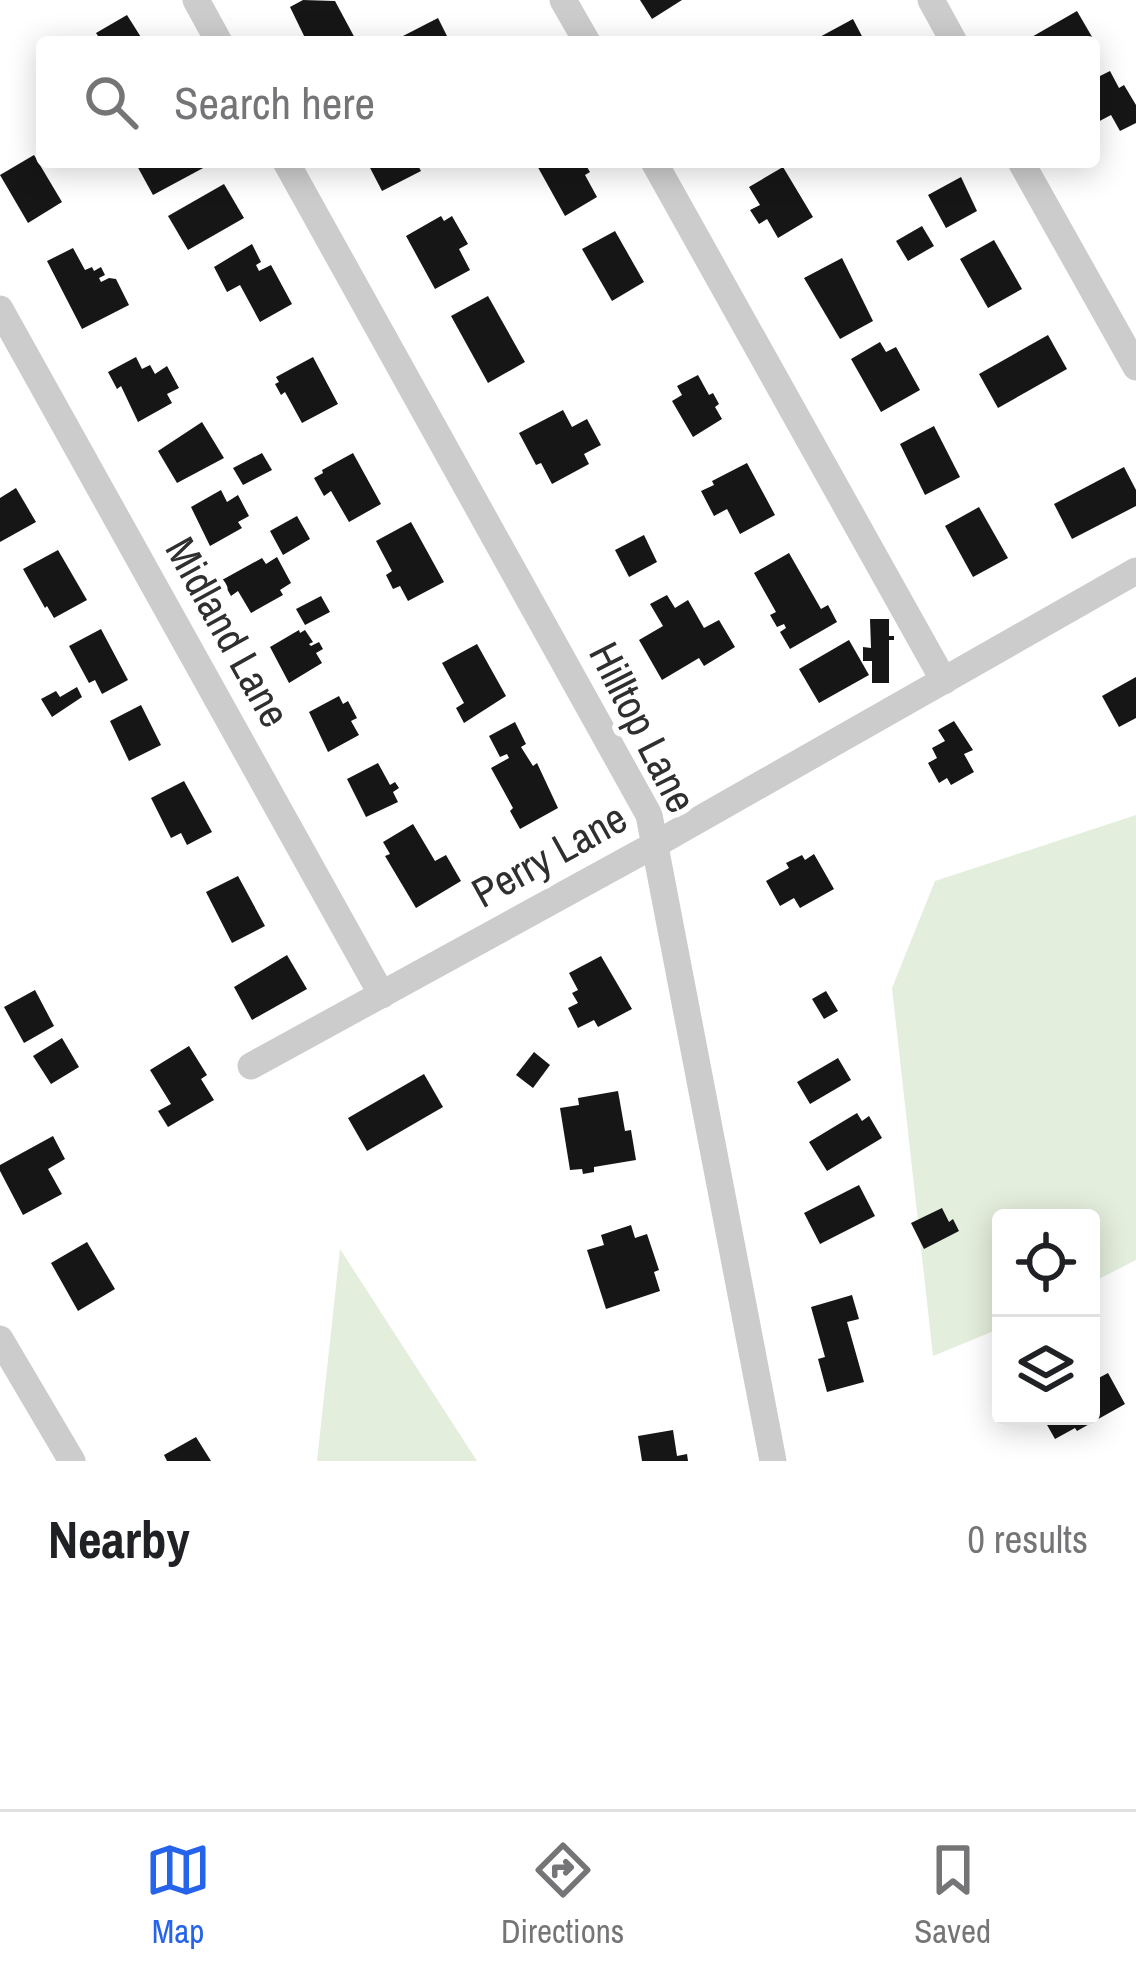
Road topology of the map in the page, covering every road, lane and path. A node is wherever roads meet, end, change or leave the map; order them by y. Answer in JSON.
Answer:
{"nodes":[{"id":1,"x":196,"y":0,"type":"edge"},
{"id":2,"x":563,"y":0,"type":"edge"},
{"id":3,"x":931,"y":0,"type":"edge"},
{"id":4,"x":216,"y":36,"type":"edge"},
{"id":5,"x":584,"y":36,"type":"edge"},
{"id":6,"x":951,"y":36,"type":"edge"},
{"id":7,"x":289,"y":168,"type":"edge"},
{"id":8,"x":657,"y":168,"type":"edge"},
{"id":9,"x":1024,"y":168,"type":"edge"},
{"id":10,"x":0,"y":309,"type":"edge"},
{"id":11,"x":1136,"y":367,"type":"edge"},
{"id":12,"x":1136,"y":571,"type":"edge"},
{"id":13,"x":944,"y":681,"type":"junction"},
{"id":14,"x":656,"y":844,"type":"junction"},
{"id":15,"x":382,"y":995,"type":"junction"},
{"id":16,"x":251,"y":1066,"type":"dead end"},
{"id":17,"x":0,"y":1339,"type":"edge"},
{"id":18,"x":72,"y":1461,"type":"edge"},
{"id":19,"x":772,"y":1461,"type":"edge"}],
"edges":[{"from":1,"to":4,"type":"street"},
{"from":2,"to":5,"type":"street"},
{"from":3,"to":6,"type":"street"},
{"from":7,"to":14,"type":"street","name":"Hilltop Lane"},
{"from":8,"to":13,"type":"street"},
{"from":9,"to":11,"type":"street"},
{"from":10,"to":15,"type":"street","name":"Midland Lane"},
{"from":12,"to":13,"type":"street","name":"Perry Lane"},
{"from":13,"to":14,"type":"street","name":"Perry Lane"},
{"from":14,"to":15,"type":"street","name":"Perry Lane"},
{"from":14,"to":19,"type":"street","name":"Hilltop Lane"},
{"from":15,"to":16,"type":"street","name":"Perry Lane"},
{"from":17,"to":18,"type":"street"}]}
